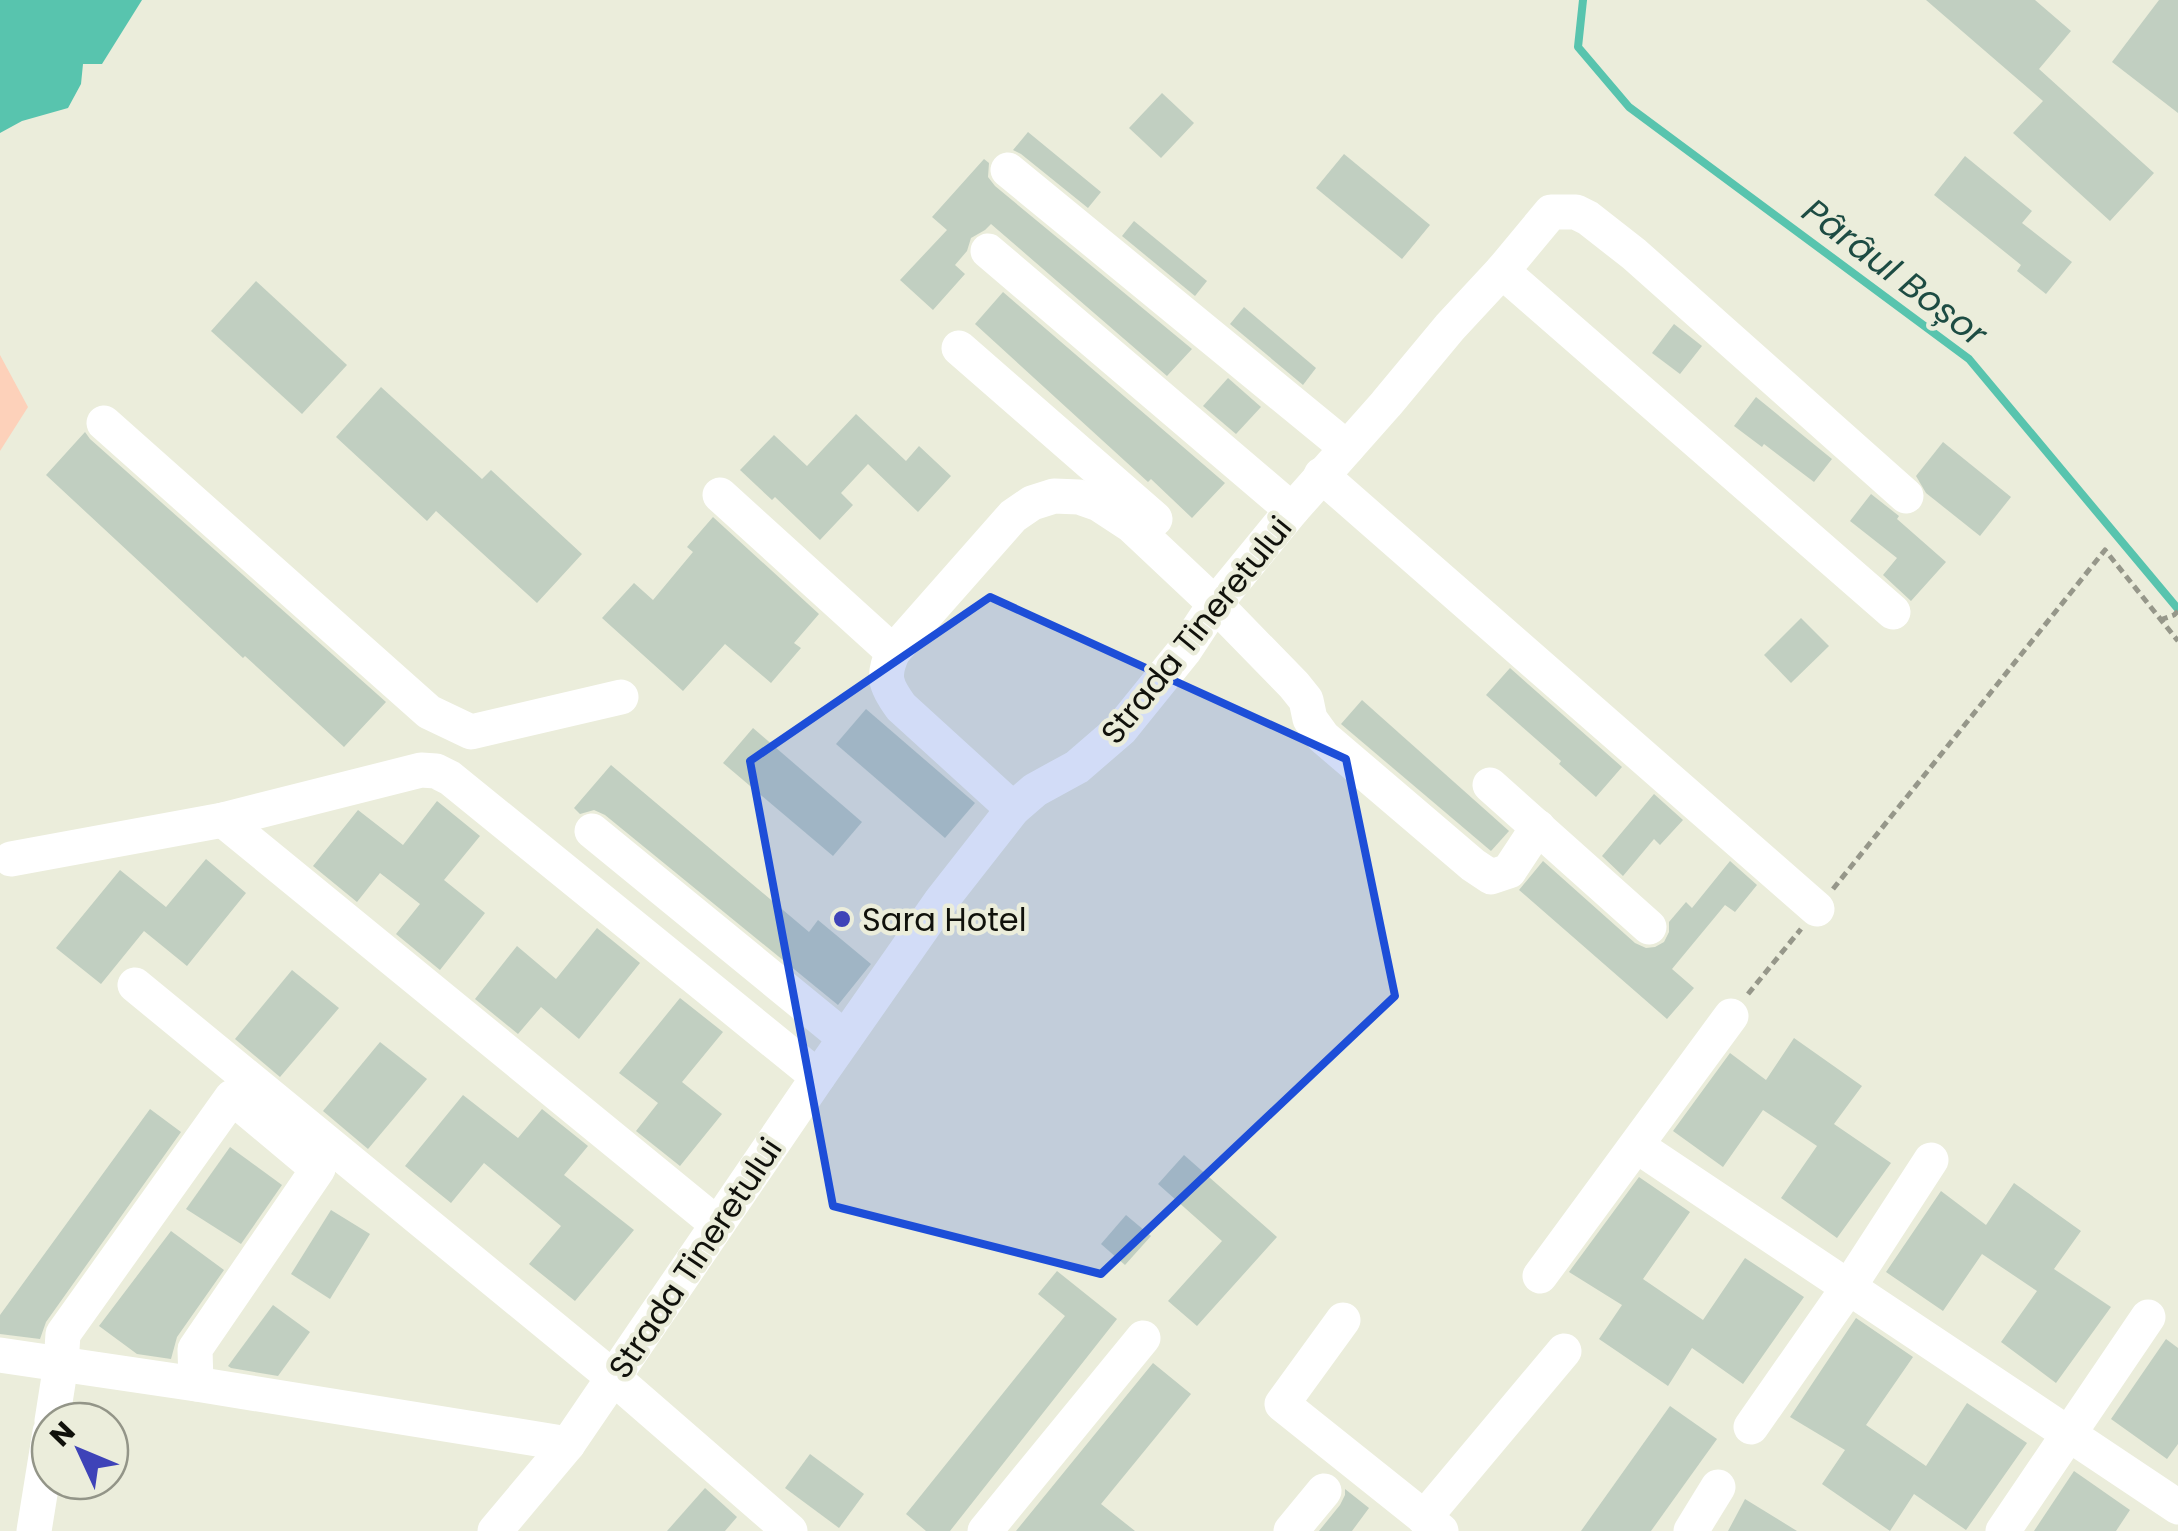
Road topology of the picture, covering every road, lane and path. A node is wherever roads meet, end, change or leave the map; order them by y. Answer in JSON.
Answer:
{"nodes":[{"id":1,"x":1008,"y":170,"type":"dead end"},
{"id":2,"x":988,"y":251,"type":"dead end"},
{"id":3,"x":1502,"y":271,"type":"junction"},
{"id":4,"x":959,"y":348,"type":"dead end"},
{"id":5,"x":104,"y":424,"type":"dead end"},
{"id":6,"x":1347,"y":448,"type":"junction"},
{"id":7,"x":1321,"y":475,"type":"junction"},
{"id":8,"x":720,"y":495,"type":"dead end"},
{"id":9,"x":1906,"y":496,"type":"dead end"},
{"id":10,"x":1292,"y":510,"type":"junction"},
{"id":11,"x":1223,"y":595,"type":"junction"},
{"id":12,"x":1892,"y":612,"type":"dead end"},
{"id":13,"x":2176,"y":613,"type":"edge"},
{"id":14,"x":2160,"y":620,"type":"junction"},
{"id":15,"x":2178,"y":641,"type":"edge"},
{"id":16,"x":893,"y":652,"type":"junction"},
{"id":17,"x":621,"y":697,"type":"dead end"},
{"id":18,"x":1490,"y":785,"type":"dead end"},
{"id":19,"x":1012,"y":809,"type":"junction"},
{"id":20,"x":223,"y":820,"type":"junction"},
{"id":21,"x":1538,"y":828,"type":"junction"},
{"id":22,"x":592,"y":831,"type":"dead end"},
{"id":23,"x":11,"y":859,"type":"dead end"},
{"id":24,"x":1817,"y":909,"type":"junction"},
{"id":25,"x":1649,"y":928,"type":"dead end"},
{"id":26,"x":135,"y":985,"type":"dead end"},
{"id":27,"x":1731,"y":1016,"type":"joint"},
{"id":28,"x":845,"y":1038,"type":"junction"},
{"id":29,"x":818,"y":1077,"type":"junction"},
{"id":30,"x":1637,"y":1146,"type":"junction"},
{"id":31,"x":1931,"y":1160,"type":"dead end"},
{"id":32,"x":718,"y":1224,"type":"junction"},
{"id":33,"x":1540,"y":1276,"type":"dead end"},
{"id":34,"x":1848,"y":1288,"type":"junction"},
{"id":35,"x":2148,"y":1318,"type":"dead end"},
{"id":36,"x":1343,"y":1320,"type":"dead end"},
{"id":37,"x":1143,"y":1338,"type":"dead end"},
{"id":38,"x":1564,"y":1351,"type":"dead end"},
{"id":39,"x":0,"y":1355,"type":"edge"},
{"id":40,"x":61,"y":1364,"type":"junction"},
{"id":41,"x":615,"y":1379,"type":"junction"},
{"id":42,"x":196,"y":1384,"type":"junction"},
{"id":43,"x":55,"y":1401,"type":"edge"},
{"id":44,"x":1751,"y":1427,"type":"dead end"},
{"id":45,"x":2068,"y":1434,"type":"junction"},
{"id":46,"x":568,"y":1444,"type":"junction"},
{"id":47,"x":1718,"y":1487,"type":"dead end"},
{"id":48,"x":1324,"y":1491,"type":"dead end"},
{"id":49,"x":39,"y":1501,"type":"edge"},
{"id":50,"x":2178,"y":1507,"type":"edge"},
{"id":51,"x":754,"y":1520,"type":"edge"},
{"id":52,"x":1433,"y":1524,"type":"edge"},
{"id":53,"x":34,"y":1531,"type":"edge"},
{"id":54,"x":495,"y":1531,"type":"edge"},
{"id":55,"x":790,"y":1531,"type":"edge"},
{"id":56,"x":985,"y":1531,"type":"edge"},
{"id":57,"x":1290,"y":1531,"type":"edge"},
{"id":58,"x":1692,"y":1531,"type":"edge"},
{"id":59,"x":2003,"y":1531,"type":"edge"}],
"edges":[{"from":1,"to":6,"type":"street"},
{"from":2,"to":10,"type":"street"},
{"from":3,"to":6,"type":"street","name":"Strada Tineretului"},
{"from":3,"to":9,"type":"street","name":"Strada Tineretului"},
{"from":3,"to":12,"type":"street"},
{"from":4,"to":11,"type":"street"},
{"from":5,"to":17,"type":"street"},
{"from":6,"to":7,"type":"street","name":"Strada Tineretului"},
{"from":7,"to":10,"type":"street","name":"Strada Tineretului"},
{"from":7,"to":24,"type":"street"},
{"from":8,"to":16,"type":"street"},
{"from":10,"to":11,"type":"street","name":"Strada Tineretului"},
{"from":11,"to":16,"type":"street"},
{"from":11,"to":19,"type":"street","name":"Strada Tineretului"},
{"from":11,"to":21,"type":"street"},
{"from":13,"to":14,"type":"path"},
{"from":14,"to":15,"type":"path"},
{"from":14,"to":24,"type":"path"},
{"from":16,"to":19,"type":"street"},
{"from":18,"to":21,"type":"street"},
{"from":19,"to":28,"type":"street","name":"Strada Tineretului"},
{"from":20,"to":23,"type":"street"},
{"from":20,"to":29,"type":"street"},
{"from":20,"to":32,"type":"street"},
{"from":21,"to":25,"type":"street"},
{"from":22,"to":28,"type":"street"},
{"from":24,"to":27,"type":"path"},
{"from":26,"to":41,"type":"street"},
{"from":27,"to":30,"type":"street"},
{"from":28,"to":29,"type":"street","name":"Strada Tineretului"},
{"from":29,"to":32,"type":"street","name":"Strada Tineretului"},
{"from":30,"to":33,"type":"street"},
{"from":30,"to":34,"type":"street"},
{"from":31,"to":34,"type":"street"},
{"from":32,"to":41,"type":"street","name":"Strada Tineretului"},
{"from":34,"to":44,"type":"street"},
{"from":34,"to":45,"type":"street"},
{"from":35,"to":45,"type":"street"},
{"from":36,"to":52,"type":"street"},
{"from":37,"to":56,"type":"street"},
{"from":38,"to":52,"type":"street"},
{"from":39,"to":40,"type":"street"},
{"from":40,"to":42,"type":"street"},
{"from":40,"to":42,"type":"street"},
{"from":40,"to":43,"type":"street"},
{"from":41,"to":46,"type":"street","name":"Strada Tineretului"},
{"from":41,"to":51,"type":"street"},
{"from":42,"to":46,"type":"street"},
{"from":45,"to":50,"type":"street"},
{"from":45,"to":59,"type":"street"},
{"from":46,"to":54,"type":"street","name":"Strada Tineretului"},
{"from":47,"to":58,"type":"street"},
{"from":48,"to":57,"type":"street"},
{"from":49,"to":53,"type":"street"},
{"from":51,"to":55,"type":"street"}]}
